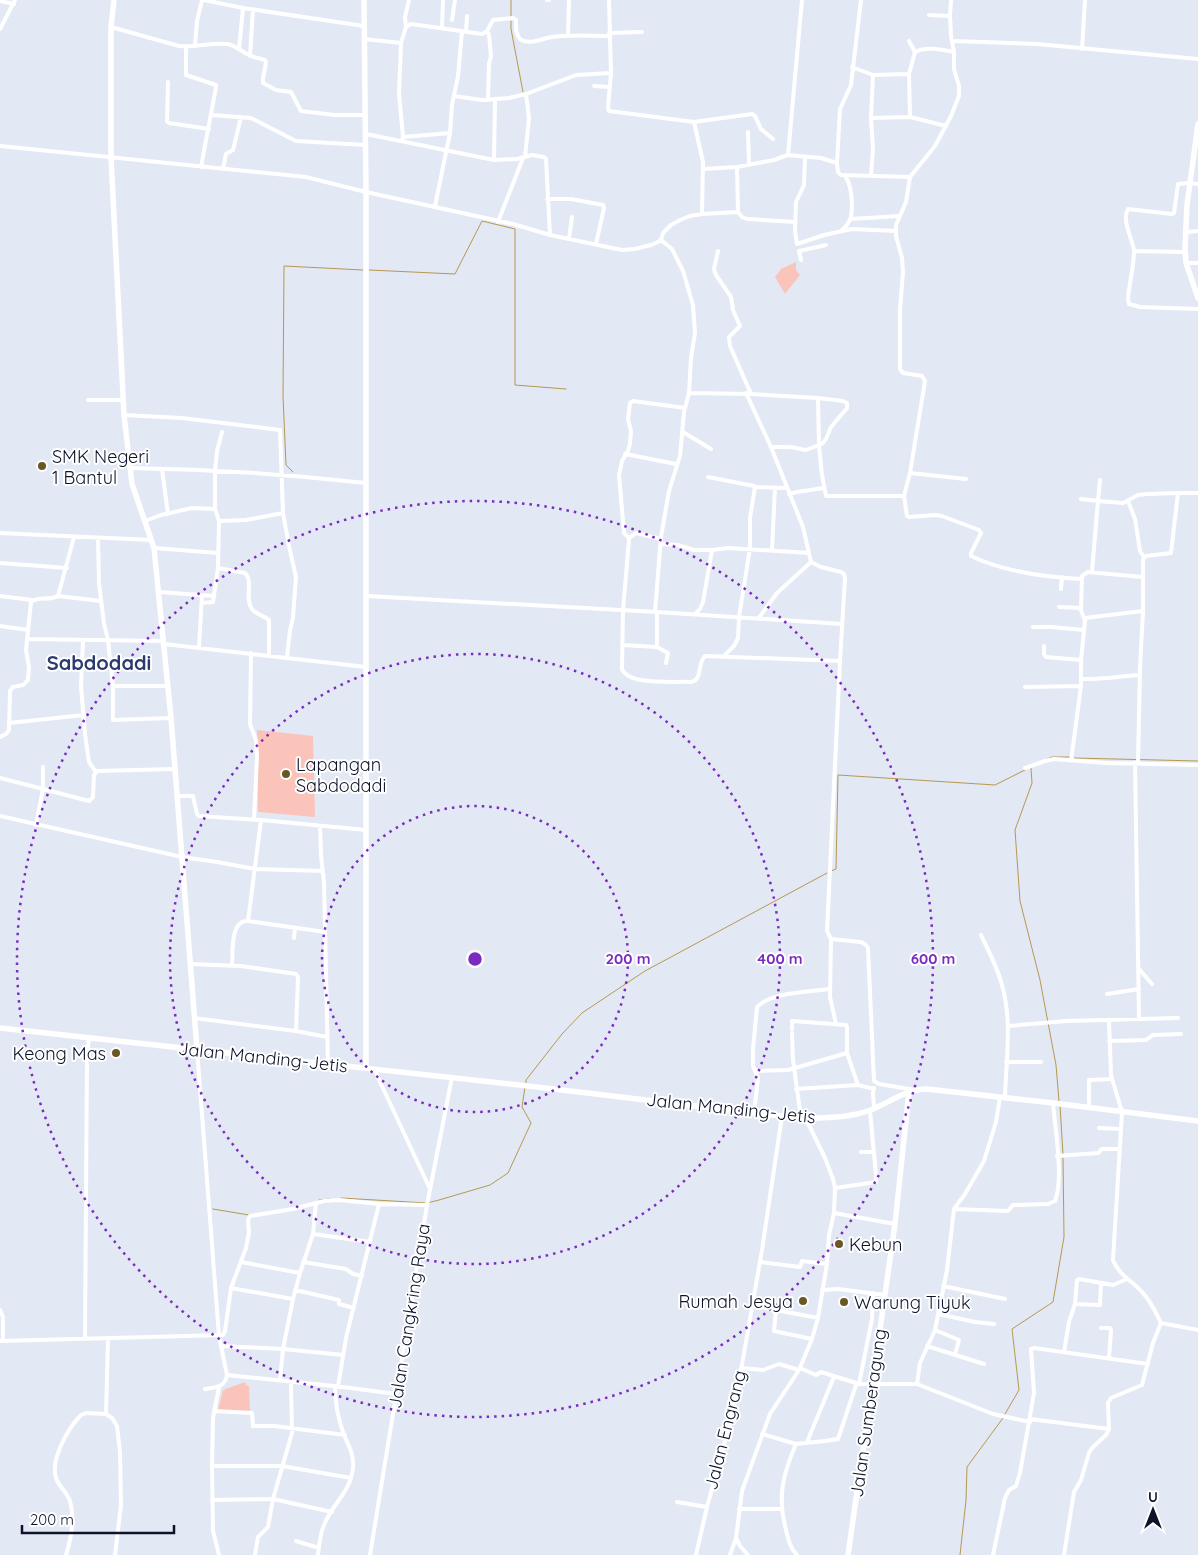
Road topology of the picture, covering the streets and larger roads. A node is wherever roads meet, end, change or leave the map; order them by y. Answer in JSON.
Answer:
{"nodes":[{"id":1,"x":114,"y":0,"type":"edge"},
{"id":2,"x":203,"y":0,"type":"edge"},
{"id":3,"x":364,"y":0,"type":"edge"},
{"id":4,"x":409,"y":0,"type":"edge"},
{"id":5,"x":455,"y":0,"type":"edge"},
{"id":6,"x":568,"y":0,"type":"edge"},
{"id":7,"x":610,"y":0,"type":"edge"},
{"id":8,"x":802,"y":0,"type":"edge"},
{"id":9,"x":861,"y":0,"type":"edge"},
{"id":10,"x":951,"y":0,"type":"edge"},
{"id":11,"x":1085,"y":0,"type":"edge"},
{"id":12,"x":0,"y":1,"type":"edge"},
{"id":13,"x":212,"y":1,"type":"edge"},
{"id":14,"x":443,"y":1,"type":"edge"},
{"id":15,"x":14,"y":2,"type":"edge"},
{"id":16,"x":243,"y":8,"type":"junction"},
{"id":17,"x":253,"y":9,"type":"junction"},
{"id":18,"x":929,"y":15,"type":"dead end"},
{"id":19,"x":467,"y":16,"type":"dead end"},
{"id":20,"x":950,"y":16,"type":"junction"},
{"id":21,"x":452,"y":20,"type":"dead end"},
{"id":22,"x":111,"y":26,"type":"junction"},
{"id":23,"x":364,"y":26,"type":"junction"},
{"id":24,"x":406,"y":27,"type":"junction"},
{"id":25,"x":0,"y":28,"type":"edge"},
{"id":26,"x":442,"y":28,"type":"junction"},
{"id":27,"x":486,"y":31,"type":"junction"},
{"id":28,"x":464,"y":32,"type":"junction"},
{"id":29,"x":642,"y":32,"type":"dead end"},
{"id":30,"x":610,"y":34,"type":"junction"},
{"id":31,"x":568,"y":36,"type":"junction"},
{"id":32,"x":364,"y":39,"type":"junction"},
{"id":33,"x":909,"y":41,"type":"dead end"},
{"id":34,"x":953,"y":41,"type":"junction"},
{"id":35,"x":402,"y":43,"type":"junction"},
{"id":36,"x":195,"y":45,"type":"junction"},
{"id":37,"x":186,"y":47,"type":"junction"},
{"id":38,"x":239,"y":49,"type":"junction"},
{"id":39,"x":1082,"y":49,"type":"junction"},
{"id":40,"x":915,"y":52,"type":"junction"},
{"id":41,"x":954,"y":52,"type":"junction"},
{"id":42,"x":250,"y":56,"type":"junction"},
{"id":43,"x":1198,"y":59,"type":"edge"},
{"id":44,"x":852,"y":67,"type":"junction"},
{"id":45,"x":611,"y":73,"type":"junction"},
{"id":46,"x":909,"y":74,"type":"junction"},
{"id":47,"x":873,"y":75,"type":"junction"},
{"id":48,"x":168,"y":82,"type":"dead end"},
{"id":49,"x":594,"y":86,"type":"dead end"},
{"id":50,"x":610,"y":87,"type":"junction"},
{"id":51,"x":526,"y":94,"type":"junction"},
{"id":52,"x":454,"y":96,"type":"junction"},
{"id":53,"x":488,"y":100,"type":"junction"},
{"id":54,"x":495,"y":100,"type":"junction"},
{"id":55,"x":212,"y":114,"type":"junction"},
{"id":56,"x":365,"y":115,"type":"junction"},
{"id":57,"x":241,"y":117,"type":"junction"},
{"id":58,"x":910,"y":117,"type":"junction"},
{"id":59,"x":871,"y":118,"type":"junction"},
{"id":60,"x":694,"y":122,"type":"junction"},
{"id":61,"x":1198,"y":124,"type":"edge"},
{"id":62,"x":946,"y":126,"type":"junction"},
{"id":63,"x":209,"y":129,"type":"junction"},
{"id":64,"x":748,"y":132,"type":"dead end"},
{"id":65,"x":366,"y":134,"type":"junction"},
{"id":66,"x":450,"y":134,"type":"junction"},
{"id":67,"x":402,"y":139,"type":"junction"},
{"id":68,"x":773,"y":139,"type":"dead end"},
{"id":69,"x":366,"y":145,"type":"junction"},
{"id":70,"x":0,"y":146,"type":"edge"},
{"id":71,"x":446,"y":151,"type":"junction"},
{"id":72,"x":788,"y":155,"type":"junction"},
{"id":73,"x":111,"y":157,"type":"junction"},
{"id":74,"x":805,"y":157,"type":"junction"},
{"id":75,"x":522,"y":158,"type":"junction"},
{"id":76,"x":494,"y":160,"type":"junction"},
{"id":77,"x":837,"y":163,"type":"junction"},
{"id":78,"x":749,"y":164,"type":"junction"},
{"id":79,"x":201,"y":167,"type":"junction"},
{"id":80,"x":737,"y":167,"type":"junction"},
{"id":81,"x":224,"y":169,"type":"junction"},
{"id":82,"x":703,"y":169,"type":"junction"},
{"id":83,"x":846,"y":176,"type":"junction"},
{"id":84,"x":871,"y":176,"type":"junction"},
{"id":85,"x":910,"y":178,"type":"junction"},
{"id":86,"x":1190,"y":183,"type":"junction"},
{"id":87,"x":1198,"y":184,"type":"edge"},
{"id":88,"x":366,"y":192,"type":"junction"},
{"id":89,"x":547,"y":198,"type":"junction"},
{"id":90,"x":435,"y":206,"type":"junction"},
{"id":91,"x":738,"y":212,"type":"junction"},
{"id":92,"x":702,"y":214,"type":"junction"},
{"id":93,"x":900,"y":216,"type":"junction"},
{"id":94,"x":572,"y":217,"type":"dead end"},
{"id":95,"x":850,"y":219,"type":"junction"},
{"id":96,"x":498,"y":222,"type":"junction"},
{"id":97,"x":795,"y":222,"type":"junction"},
{"id":98,"x":841,"y":231,"type":"junction"},
{"id":99,"x":896,"y":231,"type":"junction"},
{"id":100,"x":1198,"y":231,"type":"edge"},
{"id":101,"x":1186,"y":232,"type":"junction"},
{"id":102,"x":550,"y":235,"type":"junction"},
{"id":103,"x":569,"y":239,"type":"junction"},
{"id":104,"x":660,"y":240,"type":"junction"},
{"id":105,"x":596,"y":244,"type":"junction"},
{"id":106,"x":797,"y":244,"type":"junction"},
{"id":107,"x":826,"y":245,"type":"dead end"},
{"id":108,"x":718,"y":251,"type":"dead end"},
{"id":109,"x":799,"y":251,"type":"junction"},
{"id":110,"x":1134,"y":251,"type":"junction"},
{"id":111,"x":1185,"y":252,"type":"junction"},
{"id":112,"x":801,"y":260,"type":"dead end"},
{"id":113,"x":1186,"y":263,"type":"junction"},
{"id":114,"x":1198,"y":263,"type":"edge"},
{"id":115,"x":1198,"y":298,"type":"edge"},
{"id":116,"x":1198,"y":309,"type":"edge"},
{"id":117,"x":689,"y":393,"type":"junction"},
{"id":118,"x":746,"y":394,"type":"junction"},
{"id":119,"x":751,"y":394,"type":"junction"},
{"id":120,"x":818,"y":398,"type":"junction"},
{"id":121,"x":88,"y":400,"type":"dead end"},
{"id":122,"x":123,"y":400,"type":"junction"},
{"id":123,"x":685,"y":408,"type":"junction"},
{"id":124,"x":124,"y":415,"type":"junction"},
{"id":125,"x":222,"y":432,"type":"dead end"},
{"id":126,"x":683,"y":432,"type":"junction"},
{"id":127,"x":819,"y":446,"type":"junction"},
{"id":128,"x":770,"y":447,"type":"junction"},
{"id":129,"x":711,"y":449,"type":"dead end"},
{"id":130,"x":626,"y":454,"type":"junction"},
{"id":131,"x":676,"y":464,"type":"junction"},
{"id":132,"x":129,"y":468,"type":"junction"},
{"id":133,"x":162,"y":469,"type":"junction"},
{"id":134,"x":215,"y":472,"type":"junction"},
{"id":135,"x":910,"y":473,"type":"junction"},
{"id":136,"x":282,"y":474,"type":"junction"},
{"id":137,"x":708,"y":477,"type":"dead end"},
{"id":138,"x":966,"y":479,"type":"dead end"},
{"id":139,"x":1100,"y":480,"type":"dead end"},
{"id":140,"x":366,"y":483,"type":"junction"},
{"id":141,"x":755,"y":487,"type":"junction"},
{"id":142,"x":775,"y":488,"type":"junction"},
{"id":143,"x":787,"y":488,"type":"junction"},
{"id":144,"x":824,"y":488,"type":"junction"},
{"id":145,"x":1178,"y":493,"type":"junction"},
{"id":146,"x":1198,"y":493,"type":"edge"},
{"id":147,"x":789,"y":494,"type":"junction"},
{"id":148,"x":904,"y":496,"type":"junction"},
{"id":149,"x":1080,"y":500,"type":"dead end"},
{"id":150,"x":1128,"y":501,"type":"junction"},
{"id":151,"x":1098,"y":502,"type":"junction"},
{"id":152,"x":216,"y":509,"type":"junction"},
{"id":153,"x":283,"y":513,"type":"junction"},
{"id":154,"x":168,"y":514,"type":"junction"},
{"id":155,"x":145,"y":521,"type":"junction"},
{"id":156,"x":219,"y":521,"type":"junction"},
{"id":157,"x":0,"y":533,"type":"edge"},
{"id":158,"x":74,"y":537,"type":"junction"},
{"id":159,"x":98,"y":538,"type":"junction"},
{"id":160,"x":629,"y":538,"type":"junction"},
{"id":161,"x":151,"y":540,"type":"junction"},
{"id":162,"x":661,"y":541,"type":"junction"},
{"id":163,"x":154,"y":548,"type":"junction"},
{"id":164,"x":750,"y":548,"type":"junction"},
{"id":165,"x":712,"y":550,"type":"junction"},
{"id":166,"x":772,"y":550,"type":"junction"},
{"id":167,"x":218,"y":553,"type":"junction"},
{"id":168,"x":809,"y":553,"type":"junction"},
{"id":169,"x":1144,"y":557,"type":"junction"},
{"id":170,"x":812,"y":562,"type":"junction"},
{"id":171,"x":0,"y":563,"type":"edge"},
{"id":172,"x":66,"y":568,"type":"junction"},
{"id":173,"x":218,"y":568,"type":"junction"},
{"id":174,"x":1092,"y":572,"type":"junction"},
{"id":175,"x":1142,"y":577,"type":"junction"},
{"id":176,"x":1062,"y":578,"type":"junction"},
{"id":177,"x":1081,"y":579,"type":"junction"},
{"id":178,"x":1061,"y":589,"type":"dead end"},
{"id":179,"x":159,"y":592,"type":"junction"},
{"id":180,"x":202,"y":595,"type":"junction"},
{"id":181,"x":0,"y":596,"type":"edge"},
{"id":182,"x":58,"y":596,"type":"junction"},
{"id":183,"x":214,"y":596,"type":"junction"},
{"id":184,"x":366,"y":596,"type":"junction"},
{"id":185,"x":32,"y":600,"type":"junction"},
{"id":186,"x":101,"y":601,"type":"junction"},
{"id":187,"x":202,"y":603,"type":"junction"},
{"id":188,"x":1059,"y":607,"type":"dead end"},
{"id":189,"x":1081,"y":608,"type":"junction"},
{"id":190,"x":623,"y":610,"type":"junction"},
{"id":191,"x":656,"y":612,"type":"junction"},
{"id":192,"x":1143,"y":612,"type":"junction"},
{"id":193,"x":694,"y":615,"type":"junction"},
{"id":194,"x":739,"y":618,"type":"junction"},
{"id":195,"x":1085,"y":618,"type":"junction"},
{"id":196,"x":758,"y":619,"type":"junction"},
{"id":197,"x":842,"y":624,"type":"junction"},
{"id":198,"x":0,"y":626,"type":"edge"},
{"id":199,"x":1033,"y":627,"type":"dead end"},
{"id":200,"x":28,"y":630,"type":"junction"},
{"id":201,"x":1084,"y":630,"type":"junction"},
{"id":202,"x":27,"y":639,"type":"junction"},
{"id":203,"x":83,"y":640,"type":"junction"},
{"id":204,"x":108,"y":640,"type":"junction"},
{"id":205,"x":164,"y":642,"type":"junction"},
{"id":206,"x":622,"y":645,"type":"junction"},
{"id":207,"x":1044,"y":646,"type":"dead end"},
{"id":208,"x":199,"y":647,"type":"junction"},
{"id":209,"x":658,"y":647,"type":"junction"},
{"id":210,"x":251,"y":653,"type":"junction"},
{"id":211,"x":269,"y":655,"type":"junction"},
{"id":212,"x":723,"y":656,"type":"junction"},
{"id":213,"x":287,"y":657,"type":"junction"},
{"id":214,"x":1081,"y":660,"type":"junction"},
{"id":215,"x":840,"y":662,"type":"junction"},
{"id":216,"x":666,"y":664,"type":"dead end"},
{"id":217,"x":366,"y":667,"type":"junction"},
{"id":218,"x":1140,"y":675,"type":"junction"},
{"id":219,"x":1081,"y":680,"type":"junction"},
{"id":220,"x":113,"y":686,"type":"junction"},
{"id":221,"x":167,"y":686,"type":"junction"},
{"id":222,"x":1081,"y":686,"type":"junction"},
{"id":223,"x":1025,"y":687,"type":"dead end"},
{"id":224,"x":84,"y":715,"type":"junction"},
{"id":225,"x":170,"y":718,"type":"junction"},
{"id":226,"x":9,"y":723,"type":"junction"},
{"id":227,"x":0,"y":736,"type":"edge"},
{"id":228,"x":1071,"y":758,"type":"junction"},
{"id":229,"x":1137,"y":761,"type":"junction"},
{"id":230,"x":1198,"y":765,"type":"edge"},
{"id":231,"x":44,"y":767,"type":"dead end"},
{"id":232,"x":1025,"y":768,"type":"dead end"},
{"id":233,"x":174,"y":769,"type":"junction"},
{"id":234,"x":96,"y":772,"type":"junction"},
{"id":235,"x":0,"y":778,"type":"edge"},
{"id":236,"x":44,"y":789,"type":"junction"},
{"id":237,"x":177,"y":796,"type":"junction"},
{"id":238,"x":0,"y":816,"type":"edge"},
{"id":239,"x":254,"y":819,"type":"junction"},
{"id":240,"x":261,"y":820,"type":"junction"},
{"id":241,"x":36,"y":825,"type":"junction"},
{"id":242,"x":320,"y":826,"type":"junction"},
{"id":243,"x":366,"y":830,"type":"junction"},
{"id":244,"x":182,"y":856,"type":"junction"},
{"id":245,"x":255,"y":869,"type":"junction"},
{"id":246,"x":323,"y":871,"type":"junction"},
{"id":247,"x":248,"y":921,"type":"junction"},
{"id":248,"x":295,"y":928,"type":"junction"},
{"id":249,"x":325,"y":932,"type":"junction"},
{"id":250,"x":981,"y":935,"type":"dead end"},
{"id":251,"x":294,"y":938,"type":"dead end"},
{"id":252,"x":831,"y":939,"type":"junction"},
{"id":253,"x":190,"y":964,"type":"junction"},
{"id":254,"x":232,"y":965,"type":"junction"},
{"id":255,"x":1138,"y":968,"type":"junction"},
{"id":256,"x":1152,"y":984,"type":"dead end"},
{"id":257,"x":829,"y":989,"type":"junction"},
{"id":258,"x":1139,"y":989,"type":"junction"},
{"id":259,"x":1107,"y":994,"type":"dead end"},
{"id":260,"x":194,"y":1018,"type":"junction"},
{"id":261,"x":1139,"y":1018,"type":"junction"},
{"id":262,"x":1178,"y":1018,"type":"dead end"},
{"id":263,"x":1109,"y":1020,"type":"junction"},
{"id":264,"x":836,"y":1024,"type":"junction"},
{"id":265,"x":1008,"y":1026,"type":"junction"},
{"id":266,"x":0,"y":1028,"type":"edge"},
{"id":267,"x":296,"y":1031,"type":"junction"},
{"id":268,"x":1181,"y":1034,"type":"dead end"},
{"id":269,"x":327,"y":1037,"type":"junction"},
{"id":270,"x":89,"y":1038,"type":"junction"},
{"id":271,"x":1109,"y":1041,"type":"junction"},
{"id":272,"x":197,"y":1049,"type":"junction"},
{"id":273,"x":847,"y":1053,"type":"junction"},
{"id":274,"x":1006,"y":1062,"type":"junction"},
{"id":275,"x":1041,"y":1062,"type":"dead end"},
{"id":276,"x":328,"y":1065,"type":"junction"},
{"id":277,"x":366,"y":1068,"type":"junction"},
{"id":278,"x":794,"y":1068,"type":"junction"},
{"id":279,"x":374,"y":1069,"type":"junction"},
{"id":280,"x":756,"y":1070,"type":"junction"},
{"id":281,"x":452,"y":1077,"type":"junction"},
{"id":282,"x":1112,"y":1079,"type":"junction"},
{"id":283,"x":876,"y":1084,"type":"junction"},
{"id":284,"x":858,"y":1085,"type":"junction"},
{"id":285,"x":796,"y":1089,"type":"junction"},
{"id":286,"x":874,"y":1089,"type":"junction"},
{"id":287,"x":915,"y":1090,"type":"junction"},
{"id":288,"x":909,"y":1092,"type":"junction"},
{"id":289,"x":1003,"y":1098,"type":"junction"},
{"id":290,"x":1054,"y":1103,"type":"junction"},
{"id":291,"x":1089,"y":1107,"type":"junction"},
{"id":292,"x":872,"y":1109,"type":"junction"},
{"id":293,"x":1122,"y":1112,"type":"junction"},
{"id":294,"x":754,"y":1113,"type":"junction"},
{"id":295,"x":782,"y":1116,"type":"junction"},
{"id":296,"x":803,"y":1118,"type":"junction"},
{"id":297,"x":1198,"y":1121,"type":"edge"},
{"id":298,"x":1099,"y":1128,"type":"dead end"},
{"id":299,"x":1121,"y":1129,"type":"junction"},
{"id":300,"x":1120,"y":1149,"type":"junction"},
{"id":301,"x":861,"y":1152,"type":"dead end"},
{"id":302,"x":873,"y":1153,"type":"junction"},
{"id":303,"x":880,"y":1155,"type":"dead end"},
{"id":304,"x":1058,"y":1156,"type":"junction"},
{"id":305,"x":835,"y":1188,"type":"junction"},
{"id":306,"x":430,"y":1189,"type":"junction"},
{"id":307,"x":316,"y":1203,"type":"junction"},
{"id":308,"x":427,"y":1203,"type":"junction"},
{"id":309,"x":379,"y":1204,"type":"junction"},
{"id":310,"x":954,"y":1209,"type":"junction"},
{"id":311,"x":834,"y":1213,"type":"junction"},
{"id":312,"x":893,"y":1223,"type":"junction"},
{"id":313,"x":313,"y":1234,"type":"junction"},
{"id":314,"x":370,"y":1242,"type":"junction"},
{"id":315,"x":241,"y":1262,"type":"junction"},
{"id":316,"x":303,"y":1262,"type":"junction"},
{"id":317,"x":760,"y":1262,"type":"junction"},
{"id":318,"x":827,"y":1264,"type":"junction"},
{"id":319,"x":300,"y":1273,"type":"junction"},
{"id":320,"x":362,"y":1276,"type":"junction"},
{"id":321,"x":1124,"y":1281,"type":"junction"},
{"id":322,"x":1101,"y":1283,"type":"junction"},
{"id":323,"x":943,"y":1286,"type":"junction"},
{"id":324,"x":230,"y":1288,"type":"junction"},
{"id":325,"x":294,"y":1290,"type":"junction"},
{"id":326,"x":822,"y":1290,"type":"junction"},
{"id":327,"x":874,"y":1293,"type":"junction"},
{"id":328,"x":884,"y":1294,"type":"junction"},
{"id":329,"x":1005,"y":1299,"type":"dead end"},
{"id":330,"x":293,"y":1300,"type":"junction"},
{"id":331,"x":1075,"y":1304,"type":"junction"},
{"id":332,"x":752,"y":1305,"type":"junction"},
{"id":333,"x":354,"y":1308,"type":"junction"},
{"id":334,"x":0,"y":1310,"type":"edge"},
{"id":335,"x":776,"y":1310,"type":"junction"},
{"id":336,"x":938,"y":1314,"type":"junction"},
{"id":337,"x":818,"y":1318,"type":"junction"},
{"id":338,"x":872,"y":1319,"type":"junction"},
{"id":339,"x":882,"y":1320,"type":"junction"},
{"id":340,"x":1160,"y":1323,"type":"junction"},
{"id":341,"x":994,"y":1324,"type":"dead end"},
{"id":342,"x":1101,"y":1328,"type":"dead end"},
{"id":343,"x":935,"y":1330,"type":"junction"},
{"id":344,"x":1198,"y":1330,"type":"edge"},
{"id":345,"x":219,"y":1336,"type":"junction"},
{"id":346,"x":108,"y":1338,"type":"junction"},
{"id":347,"x":85,"y":1339,"type":"junction"},
{"id":348,"x":812,"y":1339,"type":"junction"},
{"id":349,"x":1,"y":1341,"type":"edge"},
{"id":350,"x":221,"y":1346,"type":"junction"},
{"id":351,"x":927,"y":1346,"type":"junction"},
{"id":352,"x":283,"y":1349,"type":"junction"},
{"id":353,"x":1064,"y":1352,"type":"junction"},
{"id":354,"x":343,"y":1355,"type":"junction"},
{"id":355,"x":956,"y":1355,"type":"junction"},
{"id":356,"x":1109,"y":1358,"type":"junction"},
{"id":357,"x":984,"y":1364,"type":"dead end"},
{"id":358,"x":1148,"y":1364,"type":"junction"},
{"id":359,"x":741,"y":1368,"type":"junction"},
{"id":360,"x":799,"y":1369,"type":"junction"},
{"id":361,"x":227,"y":1375,"type":"junction"},
{"id":362,"x":834,"y":1377,"type":"junction"},
{"id":363,"x":280,"y":1380,"type":"junction"},
{"id":364,"x":291,"y":1382,"type":"junction"},
{"id":365,"x":859,"y":1384,"type":"junction"},
{"id":366,"x":872,"y":1384,"type":"junction"},
{"id":367,"x":917,"y":1384,"type":"junction"},
{"id":368,"x":336,"y":1386,"type":"junction"},
{"id":369,"x":219,"y":1387,"type":"junction"},
{"id":370,"x":204,"y":1389,"type":"dead end"},
{"id":371,"x":396,"y":1394,"type":"junction"},
{"id":372,"x":214,"y":1411,"type":"junction"},
{"id":373,"x":106,"y":1414,"type":"junction"},
{"id":374,"x":1030,"y":1421,"type":"junction"},
{"id":375,"x":292,"y":1428,"type":"junction"},
{"id":376,"x":1109,"y":1430,"type":"junction"},
{"id":377,"x":762,"y":1434,"type":"junction"},
{"id":378,"x":345,"y":1435,"type":"junction"},
{"id":379,"x":808,"y":1442,"type":"junction"},
{"id":380,"x":796,"y":1444,"type":"junction"},
{"id":381,"x":212,"y":1466,"type":"junction"},
{"id":382,"x":282,"y":1466,"type":"junction"},
{"id":383,"x":351,"y":1478,"type":"junction"},
{"id":384,"x":273,"y":1499,"type":"junction"},
{"id":385,"x":212,"y":1500,"type":"junction"},
{"id":386,"x":677,"y":1502,"type":"dead end"},
{"id":387,"x":707,"y":1506,"type":"junction"},
{"id":388,"x":738,"y":1509,"type":"junction"},
{"id":389,"x":781,"y":1509,"type":"junction"},
{"id":390,"x":332,"y":1512,"type":"junction"},
{"id":391,"x":736,"y":1538,"type":"junction"},
{"id":392,"x":296,"y":1541,"type":"dead end"},
{"id":393,"x":319,"y":1548,"type":"junction"},
{"id":394,"x":793,"y":1554,"type":"edge"},
{"id":395,"x":66,"y":1555,"type":"edge"},
{"id":396,"x":114,"y":1555,"type":"edge"},
{"id":397,"x":211,"y":1555,"type":"edge"},
{"id":398,"x":219,"y":1555,"type":"edge"},
{"id":399,"x":255,"y":1555,"type":"edge"},
{"id":400,"x":318,"y":1555,"type":"edge"},
{"id":401,"x":370,"y":1555,"type":"edge"},
{"id":402,"x":696,"y":1555,"type":"edge"},
{"id":403,"x":730,"y":1555,"type":"edge"},
{"id":404,"x":748,"y":1555,"type":"edge"},
{"id":405,"x":848,"y":1555,"type":"edge"},
{"id":406,"x":994,"y":1555,"type":"edge"},
{"id":407,"x":1064,"y":1555,"type":"edge"}],
"edges":[{"from":1,"to":22,"type":"street"},
{"from":2,"to":13,"type":"street"},
{"from":2,"to":36,"type":"street"},
{"from":3,"to":23,"type":"street"},
{"from":4,"to":24,"type":"street"},
{"from":5,"to":21,"type":"street"},
{"from":6,"to":31,"type":"street"},
{"from":7,"to":30,"type":"street"},
{"from":8,"to":72,"type":"street"},
{"from":9,"to":44,"type":"street"},
{"from":10,"to":20,"type":"street"},
{"from":11,"to":39,"type":"street"},
{"from":12,"to":15,"type":"street"},
{"from":13,"to":16,"type":"street"},
{"from":14,"to":26,"type":"street"},
{"from":15,"to":25,"type":"street"},
{"from":16,"to":17,"type":"street"},
{"from":16,"to":38,"type":"street"},
{"from":17,"to":23,"type":"street"},
{"from":17,"to":42,"type":"street"},
{"from":18,"to":20,"type":"street"},
{"from":19,"to":28,"type":"street"},
{"from":20,"to":34,"type":"street"},
{"from":22,"to":37,"type":"street"},
{"from":22,"to":73,"type":"street"},
{"from":23,"to":32,"type":"street"},
{"from":24,"to":26,"type":"street"},
{"from":24,"to":35,"type":"street"},
{"from":26,"to":28,"type":"street"},
{"from":27,"to":28,"type":"street"},
{"from":27,"to":31,"type":"street"},
{"from":27,"to":53,"type":"street"},
{"from":28,"to":52,"type":"street"},
{"from":29,"to":30,"type":"street"},
{"from":30,"to":31,"type":"street"},
{"from":30,"to":45,"type":"street"},
{"from":32,"to":35,"type":"street"},
{"from":32,"to":56,"type":"street"},
{"from":33,"to":40,"type":"street"},
{"from":34,"to":39,"type":"street"},
{"from":34,"to":41,"type":"street"},
{"from":35,"to":67,"type":"street"},
{"from":36,"to":37,"type":"street"},
{"from":36,"to":38,"type":"street"},
{"from":37,"to":55,"type":"street"},
{"from":38,"to":42,"type":"street"},
{"from":39,"to":43,"type":"street"},
{"from":40,"to":41,"type":"street"},
{"from":40,"to":46,"type":"street"},
{"from":41,"to":62,"type":"street"},
{"from":42,"to":56,"type":"street"},
{"from":44,"to":47,"type":"street"},
{"from":44,"to":77,"type":"street"},
{"from":45,"to":50,"type":"street"},
{"from":45,"to":51,"type":"street"},
{"from":46,"to":47,"type":"street"},
{"from":46,"to":58,"type":"street"},
{"from":47,"to":59,"type":"street"},
{"from":48,"to":63,"type":"street"},
{"from":49,"to":50,"type":"street"},
{"from":50,"to":60,"type":"street"},
{"from":51,"to":54,"type":"street"},
{"from":51,"to":75,"type":"street"},
{"from":52,"to":53,"type":"street"},
{"from":52,"to":66,"type":"street"},
{"from":53,"to":54,"type":"street"},
{"from":54,"to":76,"type":"street"},
{"from":55,"to":57,"type":"street"},
{"from":55,"to":63,"type":"street"},
{"from":56,"to":65,"type":"street"},
{"from":57,"to":69,"type":"street"},
{"from":57,"to":81,"type":"street"},
{"from":58,"to":59,"type":"street"},
{"from":58,"to":62,"type":"street"},
{"from":59,"to":84,"type":"street"},
{"from":60,"to":68,"type":"street"},
{"from":60,"to":82,"type":"street"},
{"from":61,"to":86,"type":"street"},
{"from":62,"to":85,"type":"street"},
{"from":63,"to":79,"type":"street"},
{"from":64,"to":78,"type":"street"},
{"from":65,"to":67,"type":"street"},
{"from":65,"to":69,"type":"street"},
{"from":66,"to":67,"type":"street"},
{"from":66,"to":71,"type":"street"},
{"from":67,"to":71,"type":"street"},
{"from":69,"to":88,"type":"street"},
{"from":70,"to":73,"type":"street"},
{"from":71,"to":76,"type":"street"},
{"from":71,"to":90,"type":"street"},
{"from":72,"to":74,"type":"street"},
{"from":72,"to":78,"type":"street"},
{"from":73,"to":79,"type":"street"},
{"from":73,"to":122,"type":"street"},
{"from":74,"to":77,"type":"street"},
{"from":74,"to":97,"type":"street"},
{"from":75,"to":76,"type":"street"},
{"from":75,"to":89,"type":"street"},
{"from":75,"to":96,"type":"street"},
{"from":77,"to":83,"type":"street"},
{"from":78,"to":80,"type":"street"},
{"from":79,"to":81,"type":"street"},
{"from":80,"to":82,"type":"street"},
{"from":80,"to":91,"type":"street"},
{"from":81,"to":88,"type":"street"},
{"from":82,"to":92,"type":"street"},
{"from":83,"to":84,"type":"street"},
{"from":83,"to":95,"type":"street"},
{"from":84,"to":85,"type":"street"},
{"from":85,"to":93,"type":"street"},
{"from":86,"to":87,"type":"street"},
{"from":86,"to":101,"type":"street"},
{"from":86,"to":110,"type":"street"},
{"from":88,"to":90,"type":"street"},
{"from":88,"to":140,"type":"street"},
{"from":89,"to":102,"type":"street"},
{"from":89,"to":105,"type":"street"},
{"from":90,"to":96,"type":"street"},
{"from":91,"to":92,"type":"street"},
{"from":91,"to":97,"type":"street"},
{"from":92,"to":104,"type":"street"},
{"from":93,"to":95,"type":"street"},
{"from":93,"to":99,"type":"street"},
{"from":94,"to":103,"type":"street"},
{"from":95,"to":98,"type":"street"},
{"from":96,"to":102,"type":"street"},
{"from":97,"to":106,"type":"street"},
{"from":98,"to":99,"type":"street"},
{"from":98,"to":106,"type":"street"},
{"from":99,"to":135,"type":"street"},
{"from":100,"to":101,"type":"street"},
{"from":101,"to":111,"type":"street"},
{"from":102,"to":103,"type":"street"},
{"from":103,"to":105,"type":"street"},
{"from":104,"to":105,"type":"street"},
{"from":104,"to":117,"type":"street"},
{"from":106,"to":109,"type":"street"},
{"from":107,"to":109,"type":"street"},
{"from":108,"to":119,"type":"street"},
{"from":109,"to":112,"type":"street"},
{"from":110,"to":111,"type":"street"},
{"from":110,"to":116,"type":"street"},
{"from":111,"to":113,"type":"street"},
{"from":113,"to":114,"type":"street"},
{"from":113,"to":115,"type":"street"},
{"from":117,"to":118,"type":"street"},
{"from":117,"to":123,"type":"street"},
{"from":118,"to":119,"type":"street"},
{"from":118,"to":128,"type":"street"},
{"from":119,"to":120,"type":"street"},
{"from":120,"to":127,"type":"street"},
{"from":120,"to":127,"type":"street"},
{"from":121,"to":122,"type":"street"},
{"from":122,"to":124,"type":"street"},
{"from":123,"to":126,"type":"street"},
{"from":123,"to":130,"type":"street"},
{"from":124,"to":132,"type":"street"},
{"from":124,"to":136,"type":"street"},
{"from":125,"to":134,"type":"street"},
{"from":126,"to":129,"type":"street"},
{"from":126,"to":131,"type":"street"},
{"from":127,"to":128,"type":"street"},
{"from":127,"to":144,"type":"street"},
{"from":128,"to":143,"type":"street"},
{"from":130,"to":131,"type":"street"},
{"from":130,"to":160,"type":"street"},
{"from":131,"to":162,"type":"street"},
{"from":132,"to":133,"type":"street"},
{"from":132,"to":155,"type":"street"},
{"from":133,"to":134,"type":"street"},
{"from":133,"to":154,"type":"street"},
{"from":134,"to":136,"type":"street"},
{"from":134,"to":152,"type":"street"},
{"from":135,"to":138,"type":"street"},
{"from":135,"to":148,"type":"street"},
{"from":136,"to":140,"type":"street"},
{"from":136,"to":153,"type":"street"},
{"from":137,"to":141,"type":"street"},
{"from":139,"to":151,"type":"street"},
{"from":140,"to":184,"type":"street"},
{"from":141,"to":142,"type":"street"},
{"from":141,"to":164,"type":"street"},
{"from":142,"to":143,"type":"street"},
{"from":142,"to":166,"type":"street"},
{"from":143,"to":147,"type":"street"},
{"from":144,"to":147,"type":"street"},
{"from":144,"to":148,"type":"street"},
{"from":145,"to":146,"type":"street"},
{"from":145,"to":150,"type":"street"},
{"from":145,"to":169,"type":"street"},
{"from":147,"to":168,"type":"street"},
{"from":148,"to":176,"type":"street"},
{"from":149,"to":151,"type":"street"},
{"from":150,"to":151,"type":"street"},
{"from":150,"to":169,"type":"street"},
{"from":151,"to":174,"type":"street"},
{"from":152,"to":154,"type":"street"},
{"from":152,"to":156,"type":"street"},
{"from":153,"to":156,"type":"street"},
{"from":153,"to":213,"type":"street"},
{"from":154,"to":155,"type":"street"},
{"from":155,"to":161,"type":"street"},
{"from":156,"to":167,"type":"street"},
{"from":157,"to":158,"type":"street"},
{"from":158,"to":159,"type":"street"},
{"from":158,"to":172,"type":"street"},
{"from":159,"to":161,"type":"street"},
{"from":159,"to":186,"type":"street"},
{"from":160,"to":162,"type":"street"},
{"from":160,"to":190,"type":"street"},
{"from":161,"to":163,"type":"street"},
{"from":162,"to":165,"type":"street"},
{"from":162,"to":191,"type":"street"},
{"from":163,"to":167,"type":"street"},
{"from":163,"to":179,"type":"street"},
{"from":164,"to":165,"type":"street"},
{"from":164,"to":166,"type":"street"},
{"from":164,"to":194,"type":"street"},
{"from":165,"to":193,"type":"street"},
{"from":166,"to":168,"type":"street"},
{"from":167,"to":173,"type":"street"},
{"from":168,"to":170,"type":"street"},
{"from":169,"to":175,"type":"street"},
{"from":170,"to":196,"type":"street"},
{"from":170,"to":197,"type":"street"},
{"from":171,"to":172,"type":"street"},
{"from":172,"to":182,"type":"street"},
{"from":173,"to":183,"type":"street"},
{"from":173,"to":211,"type":"street"},
{"from":174,"to":175,"type":"street"},
{"from":174,"to":177,"type":"street"},
{"from":175,"to":192,"type":"street"},
{"from":176,"to":177,"type":"street"},
{"from":176,"to":178,"type":"street"},
{"from":177,"to":189,"type":"street"},
{"from":179,"to":180,"type":"street"},
{"from":179,"to":205,"type":"street"},
{"from":180,"to":183,"type":"street"},
{"from":180,"to":187,"type":"street"},
{"from":181,"to":185,"type":"street"},
{"from":182,"to":185,"type":"street"},
{"from":182,"to":186,"type":"street"},
{"from":183,"to":187,"type":"street"},
{"from":184,"to":190,"type":"street"},
{"from":184,"to":217,"type":"street"},
{"from":185,"to":200,"type":"street"},
{"from":186,"to":204,"type":"street"},
{"from":187,"to":208,"type":"street"},
{"from":188,"to":189,"type":"street"},
{"from":189,"to":195,"type":"street"},
{"from":190,"to":191,"type":"street"},
{"from":190,"to":206,"type":"street"},
{"from":191,"to":193,"type":"street"},
{"from":191,"to":209,"type":"street"},
{"from":192,"to":195,"type":"street"},
{"from":192,"to":218,"type":"street"},
{"from":193,"to":194,"type":"street"},
{"from":194,"to":196,"type":"street"},
{"from":194,"to":212,"type":"street"},
{"from":195,"to":201,"type":"street"},
{"from":196,"to":197,"type":"street"},
{"from":197,"to":215,"type":"street"},
{"from":198,"to":200,"type":"street"},
{"from":199,"to":201,"type":"street"},
{"from":200,"to":202,"type":"street"},
{"from":201,"to":214,"type":"street"},
{"from":202,"to":203,"type":"street"},
{"from":202,"to":226,"type":"street"},
{"from":203,"to":204,"type":"street"},
{"from":203,"to":224,"type":"street"},
{"from":204,"to":205,"type":"street"},
{"from":204,"to":220,"type":"street"},
{"from":205,"to":208,"type":"street"},
{"from":205,"to":221,"type":"street"},
{"from":206,"to":209,"type":"street"},
{"from":206,"to":212,"type":"street"},
{"from":207,"to":214,"type":"street"},
{"from":208,"to":210,"type":"street"},
{"from":209,"to":216,"type":"street"},
{"from":210,"to":211,"type":"street"},
{"from":210,"to":239,"type":"street"},
{"from":211,"to":213,"type":"street"},
{"from":212,"to":215,"type":"street"},
{"from":213,"to":217,"type":"street"},
{"from":214,"to":219,"type":"street"},
{"from":215,"to":252,"type":"street"},
{"from":217,"to":243,"type":"street"},
{"from":218,"to":219,"type":"street"},
{"from":218,"to":229,"type":"street"},
{"from":219,"to":222,"type":"street"},
{"from":220,"to":221,"type":"street"},
{"from":220,"to":225,"type":"street"},
{"from":221,"to":225,"type":"street"},
{"from":222,"to":223,"type":"street"},
{"from":222,"to":228,"type":"street"},
{"from":224,"to":226,"type":"street"},
{"from":224,"to":234,"type":"street"},
{"from":225,"to":233,"type":"street"},
{"from":226,"to":227,"type":"street"},
{"from":228,"to":229,"type":"street"},
{"from":228,"to":232,"type":"street"},
{"from":229,"to":230,"type":"street"},
{"from":229,"to":255,"type":"street"},
{"from":231,"to":236,"type":"street"},
{"from":233,"to":234,"type":"street"},
{"from":233,"to":237,"type":"street"},
{"from":234,"to":236,"type":"street"},
{"from":235,"to":236,"type":"street"},
{"from":236,"to":241,"type":"street"},
{"from":237,"to":239,"type":"street"},
{"from":237,"to":244,"type":"street"},
{"from":238,"to":241,"type":"street"},
{"from":239,"to":240,"type":"street"},
{"from":240,"to":242,"type":"street"},
{"from":240,"to":245,"type":"street"},
{"from":241,"to":244,"type":"street"},
{"from":242,"to":243,"type":"street"},
{"from":242,"to":246,"type":"street"},
{"from":243,"to":277,"type":"street"},
{"from":244,"to":245,"type":"street"},
{"from":244,"to":253,"type":"street"},
{"from":245,"to":246,"type":"street"},
{"from":245,"to":247,"type":"street"},
{"from":246,"to":249,"type":"street"},
{"from":247,"to":248,"type":"street"},
{"from":247,"to":254,"type":"street"},
{"from":248,"to":249,"type":"street"},
{"from":248,"to":251,"type":"street"},
{"from":249,"to":269,"type":"street"},
{"from":250,"to":265,"type":"street"},
{"from":252,"to":257,"type":"street"},
{"from":252,"to":283,"type":"street"},
{"from":253,"to":254,"type":"street"},
{"from":253,"to":260,"type":"street"},
{"from":254,"to":267,"type":"street"},
{"from":255,"to":256,"type":"street"},
{"from":255,"to":258,"type":"street"},
{"from":257,"to":264,"type":"street"},
{"from":257,"to":280,"type":"street"},
{"from":258,"to":259,"type":"street"},
{"from":258,"to":261,"type":"street"},
{"from":260,"to":267,"type":"street"},
{"from":260,"to":272,"type":"street"},
{"from":261,"to":262,"type":"street"},
{"from":261,"to":263,"type":"street"},
{"from":263,"to":265,"type":"street"},
{"from":263,"to":271,"type":"street"},
{"from":264,"to":273,"type":"street"},
{"from":264,"to":278,"type":"street"},
{"from":265,"to":274,"type":"street"},
{"from":266,"to":270,"type":"street","name":"Jalan Manding-Jetis"},
{"from":267,"to":269,"type":"street"},
{"from":268,"to":271,"type":"street"},
{"from":269,"to":276,"type":"street"},
{"from":270,"to":272,"type":"street","name":"Jalan Manding-Jetis"},
{"from":270,"to":347,"type":"street"},
{"from":271,"to":282,"type":"street"},
{"from":272,"to":276,"type":"street","name":"Jalan Manding-Jetis"},
{"from":272,"to":345,"type":"street"},
{"from":273,"to":278,"type":"street"},
{"from":273,"to":284,"type":"street"},
{"from":274,"to":275,"type":"street"},
{"from":274,"to":289,"type":"street"},
{"from":276,"to":277,"type":"street","name":"Jalan Manding-Jetis"},
{"from":277,"to":279,"type":"street","name":"Jalan Manding-Jetis"},
{"from":278,"to":280,"type":"street"},
{"from":278,"to":285,"type":"street"},
{"from":279,"to":281,"type":"street","name":"Jalan Manding-Jetis"},
{"from":279,"to":306,"type":"street"},
{"from":280,"to":294,"type":"street"},
{"from":281,"to":294,"type":"street","name":"Jalan Manding-Jetis"},
{"from":281,"to":306,"type":"street","name":"Jalan Cangkring Raya"},
{"from":282,"to":291,"type":"street"},
{"from":282,"to":293,"type":"street"},
{"from":283,"to":286,"type":"street"},
{"from":283,"to":287,"type":"street"},
{"from":284,"to":285,"type":"street"},
{"from":284,"to":286,"type":"street"},
{"from":285,"to":296,"type":"street"},
{"from":286,"to":292,"type":"street"},
{"from":287,"to":288,"type":"street","name":"Jalan Manding-Jetis"},
{"from":287,"to":289,"type":"street","name":"Jalan Manding-Jetis"},
{"from":288,"to":292,"type":"street","name":"Jalan Manding-Jetis"},
{"from":288,"to":312,"type":"street","name":"Jalan Sumberagung"},
{"from":289,"to":290,"type":"street","name":"Jalan Manding-Jetis"},
{"from":289,"to":310,"type":"street"},
{"from":290,"to":291,"type":"street","name":"Jalan Manding-Jetis"},
{"from":290,"to":304,"type":"street"},
{"from":291,"to":293,"type":"street","name":"Jalan Manding-Jetis"},
{"from":292,"to":296,"type":"street","name":"Jalan Manding-Jetis"},
{"from":292,"to":302,"type":"street"},
{"from":293,"to":297,"type":"street","name":"Jalan Manding-Jetis"},
{"from":293,"to":299,"type":"street"},
{"from":294,"to":295,"type":"street","name":"Jalan Manding-Jetis"},
{"from":295,"to":296,"type":"street","name":"Jalan Manding-Jetis"},
{"from":295,"to":317,"type":"street","name":"Jalan Engrang"},
{"from":296,"to":305,"type":"street"},
{"from":298,"to":299,"type":"street"},
{"from":299,"to":300,"type":"street"},
{"from":300,"to":304,"type":"street"},
{"from":300,"to":321,"type":"street"},
{"from":301,"to":302,"type":"street"},
{"from":302,"to":303,"type":"street"},
{"from":302,"to":305,"type":"street"},
{"from":304,"to":310,"type":"street"},
{"from":305,"to":311,"type":"street"},
{"from":306,"to":308,"type":"street","name":"Jalan Cangkring Raya"},
{"from":307,"to":309,"type":"street"},
{"from":307,"to":313,"type":"street"},
{"from":307,"to":315,"type":"street"},
{"from":308,"to":309,"type":"street"},
{"from":308,"to":371,"type":"street","name":"Jalan Cangkring Raya"},
{"from":309,"to":314,"type":"street"},
{"from":310,"to":323,"type":"street"},
{"from":311,"to":312,"type":"street"},
{"from":311,"to":318,"type":"street"},
{"from":312,"to":328,"type":"street","name":"Jalan Sumberagung"},
{"from":313,"to":314,"type":"street"},
{"from":313,"to":316,"type":"street"},
{"from":314,"to":320,"type":"street"},
{"from":315,"to":319,"type":"street"},
{"from":315,"to":324,"type":"street"},
{"from":316,"to":319,"type":"street"},
{"from":316,"to":320,"type":"street"},
{"from":317,"to":318,"type":"street"},
{"from":317,"to":332,"type":"street","name":"Jalan Engrang"},
{"from":318,"to":326,"type":"street"},
{"from":319,"to":325,"type":"street"},
{"from":320,"to":333,"type":"street"},
{"from":321,"to":322,"type":"street"},
{"from":321,"to":340,"type":"street"},
{"from":322,"to":331,"type":"street"},
{"from":322,"to":331,"type":"street"},
{"from":323,"to":329,"type":"street"},
{"from":323,"to":336,"type":"street"},
{"from":324,"to":330,"type":"street"},
{"from":324,"to":345,"type":"street"},
{"from":325,"to":330,"type":"street"},
{"from":325,"to":333,"type":"street"},
{"from":326,"to":327,"type":"street"},
{"from":326,"to":337,"type":"street"},
{"from":327,"to":328,"type":"street"},
{"from":327,"to":338,"type":"street"},
{"from":328,"to":339,"type":"street","name":"Jalan Sumberagung"},
{"from":330,"to":352,"type":"street"},
{"from":331,"to":353,"type":"street"},
{"from":332,"to":335,"type":"street"},
{"from":332,"to":359,"type":"street","name":"Jalan Engrang"},
{"from":333,"to":354,"type":"street"},
{"from":334,"to":349,"type":"street"},
{"from":335,"to":337,"type":"street"},
{"from":335,"to":348,"type":"street"},
{"from":336,"to":341,"type":"street"},
{"from":336,"to":343,"type":"street"},
{"from":337,"to":348,"type":"street"},
{"from":338,"to":339,"type":"street"},
{"from":338,"to":365,"type":"street"},
{"from":339,"to":366,"type":"street","name":"Jalan Sumberagung"},
{"from":340,"to":344,"type":"street"},
{"from":340,"to":358,"type":"street"},
{"from":342,"to":356,"type":"street"},
{"from":343,"to":351,"type":"street"},
{"from":343,"to":355,"type":"street"},
{"from":345,"to":346,"type":"street"},
{"from":345,"to":350,"type":"street"},
{"from":346,"to":347,"type":"street"},
{"from":346,"to":373,"type":"street"},
{"from":347,"to":349,"type":"street"},
{"from":348,"to":360,"type":"street"},
{"from":350,"to":352,"type":"street"},
{"from":350,"to":361,"type":"street"},
{"from":351,"to":355,"type":"street"},
{"from":351,"to":367,"type":"street"},
{"from":352,"to":354,"type":"street"},
{"from":352,"to":363,"type":"street"},
{"from":353,"to":356,"type":"street"},
{"from":353,"to":374,"type":"street"},
{"from":354,"to":368,"type":"street"},
{"from":355,"to":357,"type":"street"},
{"from":356,"to":358,"type":"street"},
{"from":358,"to":376,"type":"street"},
{"from":359,"to":360,"type":"street"},
{"from":359,"to":387,"type":"street","name":"Jalan Engrang"},
{"from":360,"to":362,"type":"street"},
{"from":360,"to":377,"type":"street"},
{"from":361,"to":363,"type":"street"},
{"from":361,"to":369,"type":"street"},
{"from":362,"to":365,"type":"street"},
{"from":362,"to":379,"type":"street"},
{"from":363,"to":364,"type":"street"},
{"from":364,"to":368,"type":"street"},
{"from":364,"to":375,"type":"street"},
{"from":365,"to":366,"type":"street"},
{"from":365,"to":379,"type":"street"},
{"from":366,"to":367,"type":"street"},
{"from":366,"to":405,"type":"street","name":"Jalan Sumberagung"},
{"from":367,"to":374,"type":"street"},
{"from":368,"to":371,"type":"street"},
{"from":368,"to":378,"type":"street"},
{"from":369,"to":370,"type":"street"},
{"from":369,"to":372,"type":"street"},
{"from":371,"to":401,"type":"street","name":"Jalan Cangkring Raya"},
{"from":372,"to":375,"type":"street"},
{"from":372,"to":381,"type":"street"},
{"from":373,"to":395,"type":"street"},
{"from":373,"to":396,"type":"street"},
{"from":374,"to":376,"type":"street"},
{"from":374,"to":406,"type":"street"},
{"from":375,"to":378,"type":"street"},
{"from":375,"to":382,"type":"street"},
{"from":376,"to":407,"type":"street"},
{"from":377,"to":380,"type":"street"},
{"from":377,"to":388,"type":"street"},
{"from":378,"to":383,"type":"street"},
{"from":379,"to":380,"type":"street"},
{"from":380,"to":389,"type":"street"},
{"from":381,"to":382,"type":"street"},
{"from":381,"to":385,"type":"street"},
{"from":382,"to":383,"type":"street"},
{"from":382,"to":384,"type":"street"},
{"from":383,"to":390,"type":"street"},
{"from":384,"to":385,"type":"street"},
{"from":384,"to":390,"type":"street"},
{"from":384,"to":399,"type":"street"},
{"from":385,"to":398,"type":"street"},
{"from":386,"to":387,"type":"street"},
{"from":387,"to":402,"type":"street","name":"Jalan Engrang"},
{"from":388,"to":389,"type":"street"},
{"from":388,"to":391,"type":"street"},
{"from":389,"to":394,"type":"street"},
{"from":390,"to":393,"type":"street"},
{"from":391,"to":403,"type":"street"},
{"from":391,"to":404,"type":"street"},
{"from":392,"to":393,"type":"street"},
{"from":393,"to":400,"type":"street"},
{"from":397,"to":398,"type":"street"}]}
